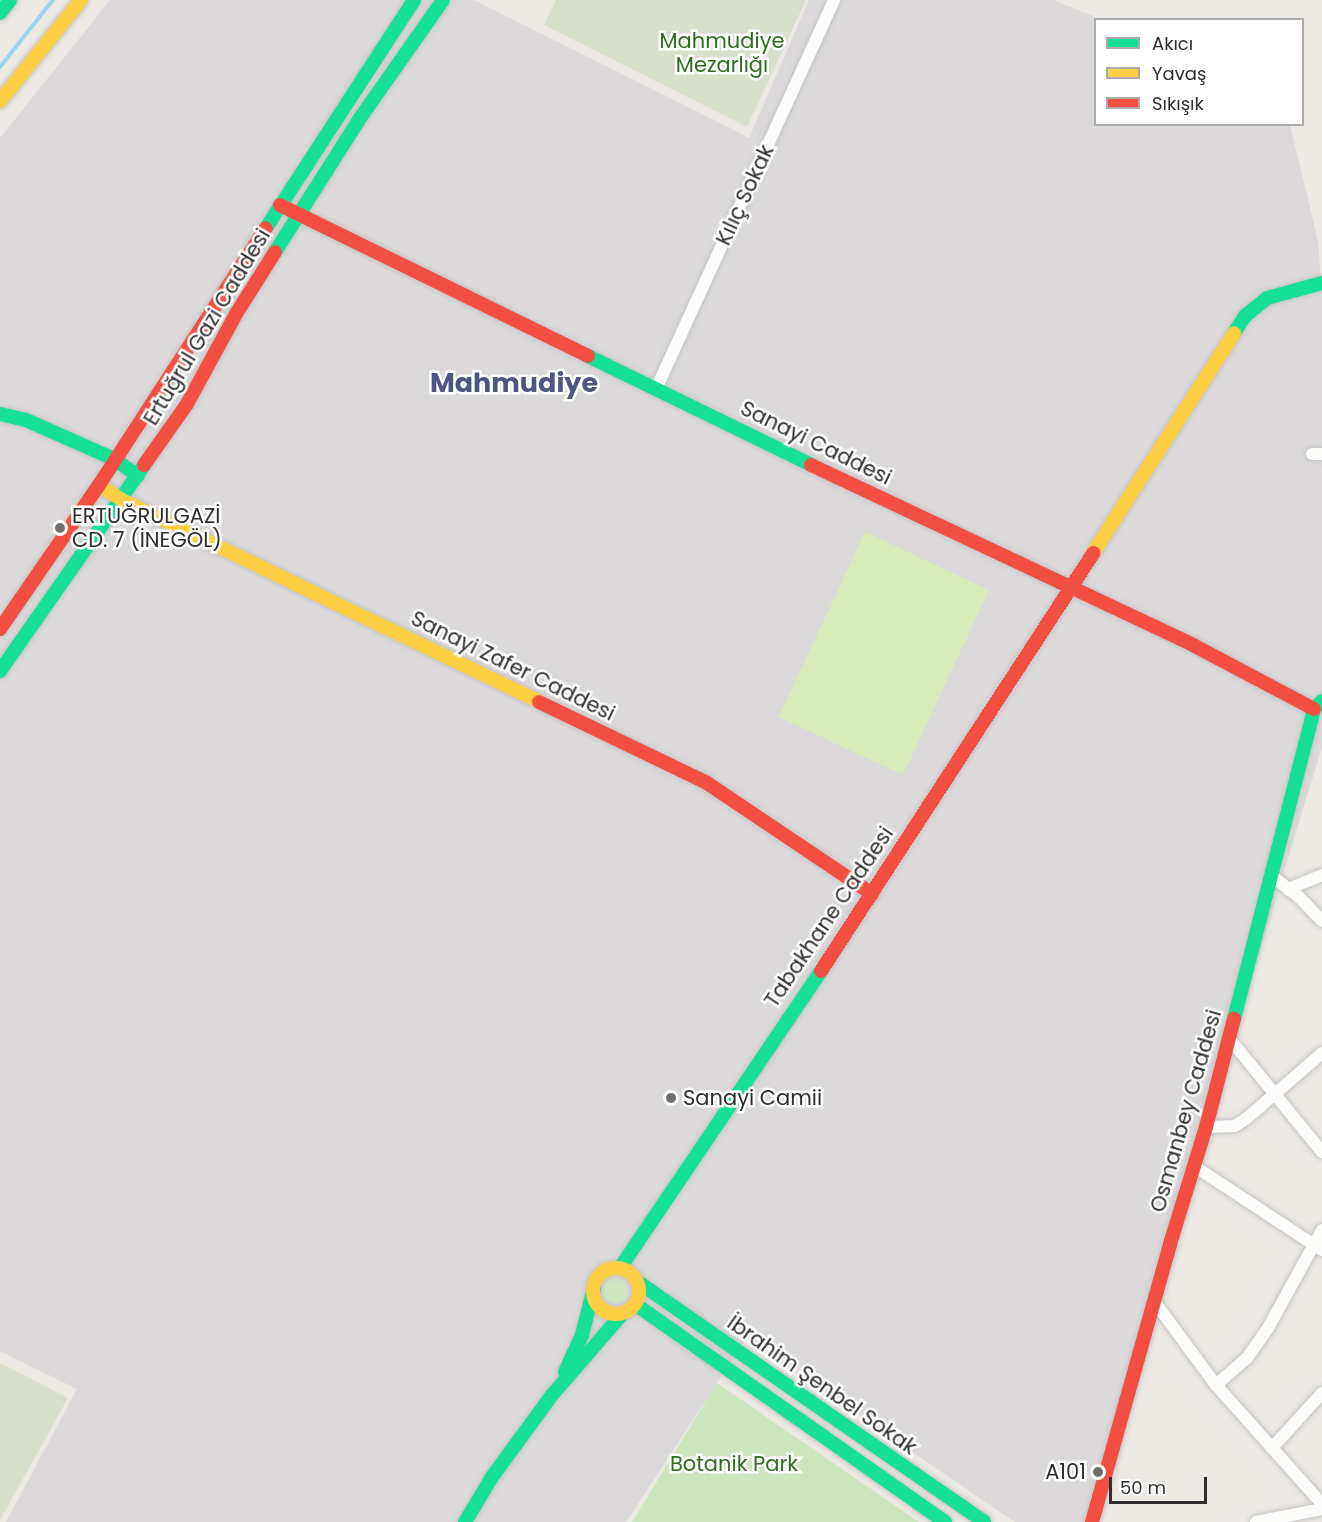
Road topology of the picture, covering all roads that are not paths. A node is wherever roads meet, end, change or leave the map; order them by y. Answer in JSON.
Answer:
{"nodes":[{"id":1,"x":10,"y":0,"type":"edge"},
{"id":2,"x":81,"y":0,"type":"edge"},
{"id":3,"x":414,"y":0,"type":"edge"},
{"id":4,"x":443,"y":0,"type":"edge"},
{"id":5,"x":834,"y":0,"type":"edge"},
{"id":6,"x":0,"y":13,"type":"edge"},
{"id":7,"x":0,"y":101,"type":"edge"},
{"id":8,"x":280,"y":205,"type":"junction"},
{"id":9,"x":299,"y":216,"type":"junction"},
{"id":10,"x":1316,"y":283,"type":"edge"},
{"id":11,"x":656,"y":389,"type":"junction"},
{"id":12,"x":0,"y":414,"type":"edge"},
{"id":13,"x":114,"y":459,"type":"junction"},
{"id":14,"x":138,"y":476,"type":"junction"},
{"id":15,"x":99,"y":485,"type":"junction"},
{"id":16,"x":122,"y":500,"type":"junction"},
{"id":17,"x":1070,"y":587,"type":"junction"},
{"id":18,"x":0,"y":629,"type":"edge"},
{"id":19,"x":0,"y":671,"type":"edge"},
{"id":20,"x":1319,"y":704,"type":"edge"},
{"id":21,"x":1322,"y":874,"type":"edge"},
{"id":22,"x":1272,"y":876,"type":"junction"},
{"id":23,"x":1288,"y":889,"type":"junction"},
{"id":24,"x":872,"y":894,"type":"junction"},
{"id":25,"x":1322,"y":921,"type":"edge"},
{"id":26,"x":1229,"y":1038,"type":"junction"},
{"id":27,"x":1322,"y":1053,"type":"edge"},
{"id":28,"x":1275,"y":1094,"type":"junction"},
{"id":29,"x":1206,"y":1127,"type":"junction"},
{"id":30,"x":1322,"y":1152,"type":"edge"},
{"id":31,"x":1194,"y":1166,"type":"junction"},
{"id":32,"x":1322,"y":1230,"type":"edge"},
{"id":33,"x":1318,"y":1247,"type":"edge"},
{"id":34,"x":620,"y":1268,"type":"junction"},
{"id":35,"x":638,"y":1282,"type":"junction"},
{"id":36,"x":594,"y":1287,"type":"junction"},
{"id":37,"x":1154,"y":1301,"type":"junction"},
{"id":38,"x":629,"y":1309,"type":"junction"},
{"id":39,"x":1216,"y":1385,"type":"junction"},
{"id":40,"x":1322,"y":1393,"type":"edge"},
{"id":41,"x":552,"y":1395,"type":"junction"},
{"id":42,"x":850,"y":1430,"type":"junction"},
{"id":43,"x":838,"y":1446,"type":"junction"},
{"id":44,"x":1272,"y":1448,"type":"junction"},
{"id":45,"x":1322,"y":1504,"type":"edge"},
{"id":46,"x":1322,"y":1509,"type":"edge"},
{"id":47,"x":465,"y":1522,"type":"edge"},
{"id":48,"x":945,"y":1522,"type":"edge"},
{"id":49,"x":984,"y":1522,"type":"edge"},
{"id":50,"x":1092,"y":1522,"type":"edge"},
{"id":51,"x":1256,"y":1522,"type":"edge"}],
"edges":[{"from":1,"to":6,"type":"street"},
{"from":2,"to":7,"type":"street"},
{"from":3,"to":8,"type":"street","name":"Ertuğrul Gazi Caddesi"},
{"from":4,"to":9,"type":"street","name":"Ertuğrul Gazi Caddesi"},
{"from":5,"to":11,"type":"street","name":"Kılıç Sokak"},
{"from":8,"to":9,"type":"street","name":"Sanayi Caddesi"},
{"from":8,"to":13,"type":"street","name":"Ertuğrul Gazi Caddesi"},
{"from":9,"to":11,"type":"street","name":"Sanayi Caddesi"},
{"from":9,"to":14,"type":"street","name":"Ertuğrul Gazi Caddesi"},
{"from":10,"to":17,"type":"street","name":"Tabakhane Caddesi"},
{"from":11,"to":17,"type":"street","name":"Sanayi Caddesi"},
{"from":12,"to":13,"type":"street"},
{"from":13,"to":14,"type":"street"},
{"from":13,"to":15,"type":"street","name":"Ertuğrul Gazi Caddesi"},
{"from":14,"to":16,"type":"street","name":"Ertuğrul Gazi Caddesi"},
{"from":15,"to":16,"type":"street","name":"Sanayi Zafer Caddesi"},
{"from":15,"to":18,"type":"street","name":"Ertuğrul Gazi Caddesi"},
{"from":16,"to":19,"type":"street","name":"Ertuğrul Gazi Caddesi"},
{"from":16,"to":24,"type":"street","name":"Sanayi Zafer Caddesi"},
{"from":17,"to":20,"type":"street","name":"Sanayi Caddesi"},
{"from":17,"to":24,"type":"street","name":"Tabakhane Caddesi"},
{"from":20,"to":22,"type":"street","name":"Osmanbey Caddesi"},
{"from":21,"to":23,"type":"street"},
{"from":22,"to":23,"type":"street"},
{"from":22,"to":26,"type":"street","name":"Osmanbey Caddesi"},
{"from":23,"to":25,"type":"street"},
{"from":24,"to":34,"type":"street","name":"Tabakhane Caddesi"},
{"from":26,"to":28,"type":"street"},
{"from":26,"to":29,"type":"street","name":"Osmanbey Caddesi"},
{"from":27,"to":28,"type":"street"},
{"from":28,"to":29,"type":"street"},
{"from":28,"to":30,"type":"street"},
{"from":29,"to":31,"type":"street","name":"Osmanbey Caddesi"},
{"from":31,"to":33,"type":"street"},
{"from":31,"to":37,"type":"street","name":"Osmanbey Caddesi"},
{"from":32,"to":33,"type":"street"},
{"from":33,"to":39,"type":"street"},
{"from":34,"to":35,"type":"street"},
{"from":34,"to":36,"type":"street"},
{"from":35,"to":38,"type":"street"},
{"from":35,"to":42,"type":"street","name":"İbrahim Şenbel Sokak"},
{"from":36,"to":38,"type":"street"},
{"from":36,"to":41,"type":"street"},
{"from":37,"to":39,"type":"street"},
{"from":37,"to":50,"type":"street","name":"Osmanbey Caddesi"},
{"from":38,"to":41,"type":"street"},
{"from":38,"to":43,"type":"street","name":"İbrahim Şenbel Sokak"},
{"from":39,"to":44,"type":"street"},
{"from":40,"to":44,"type":"street"},
{"from":41,"to":47,"type":"street"},
{"from":42,"to":43,"type":"street"},
{"from":42,"to":49,"type":"street","name":"İbrahim Şenbel Sokak"},
{"from":43,"to":48,"type":"street","name":"İbrahim Şenbel Sokak"},
{"from":44,"to":45,"type":"street"},
{"from":46,"to":51,"type":"street"}]}
